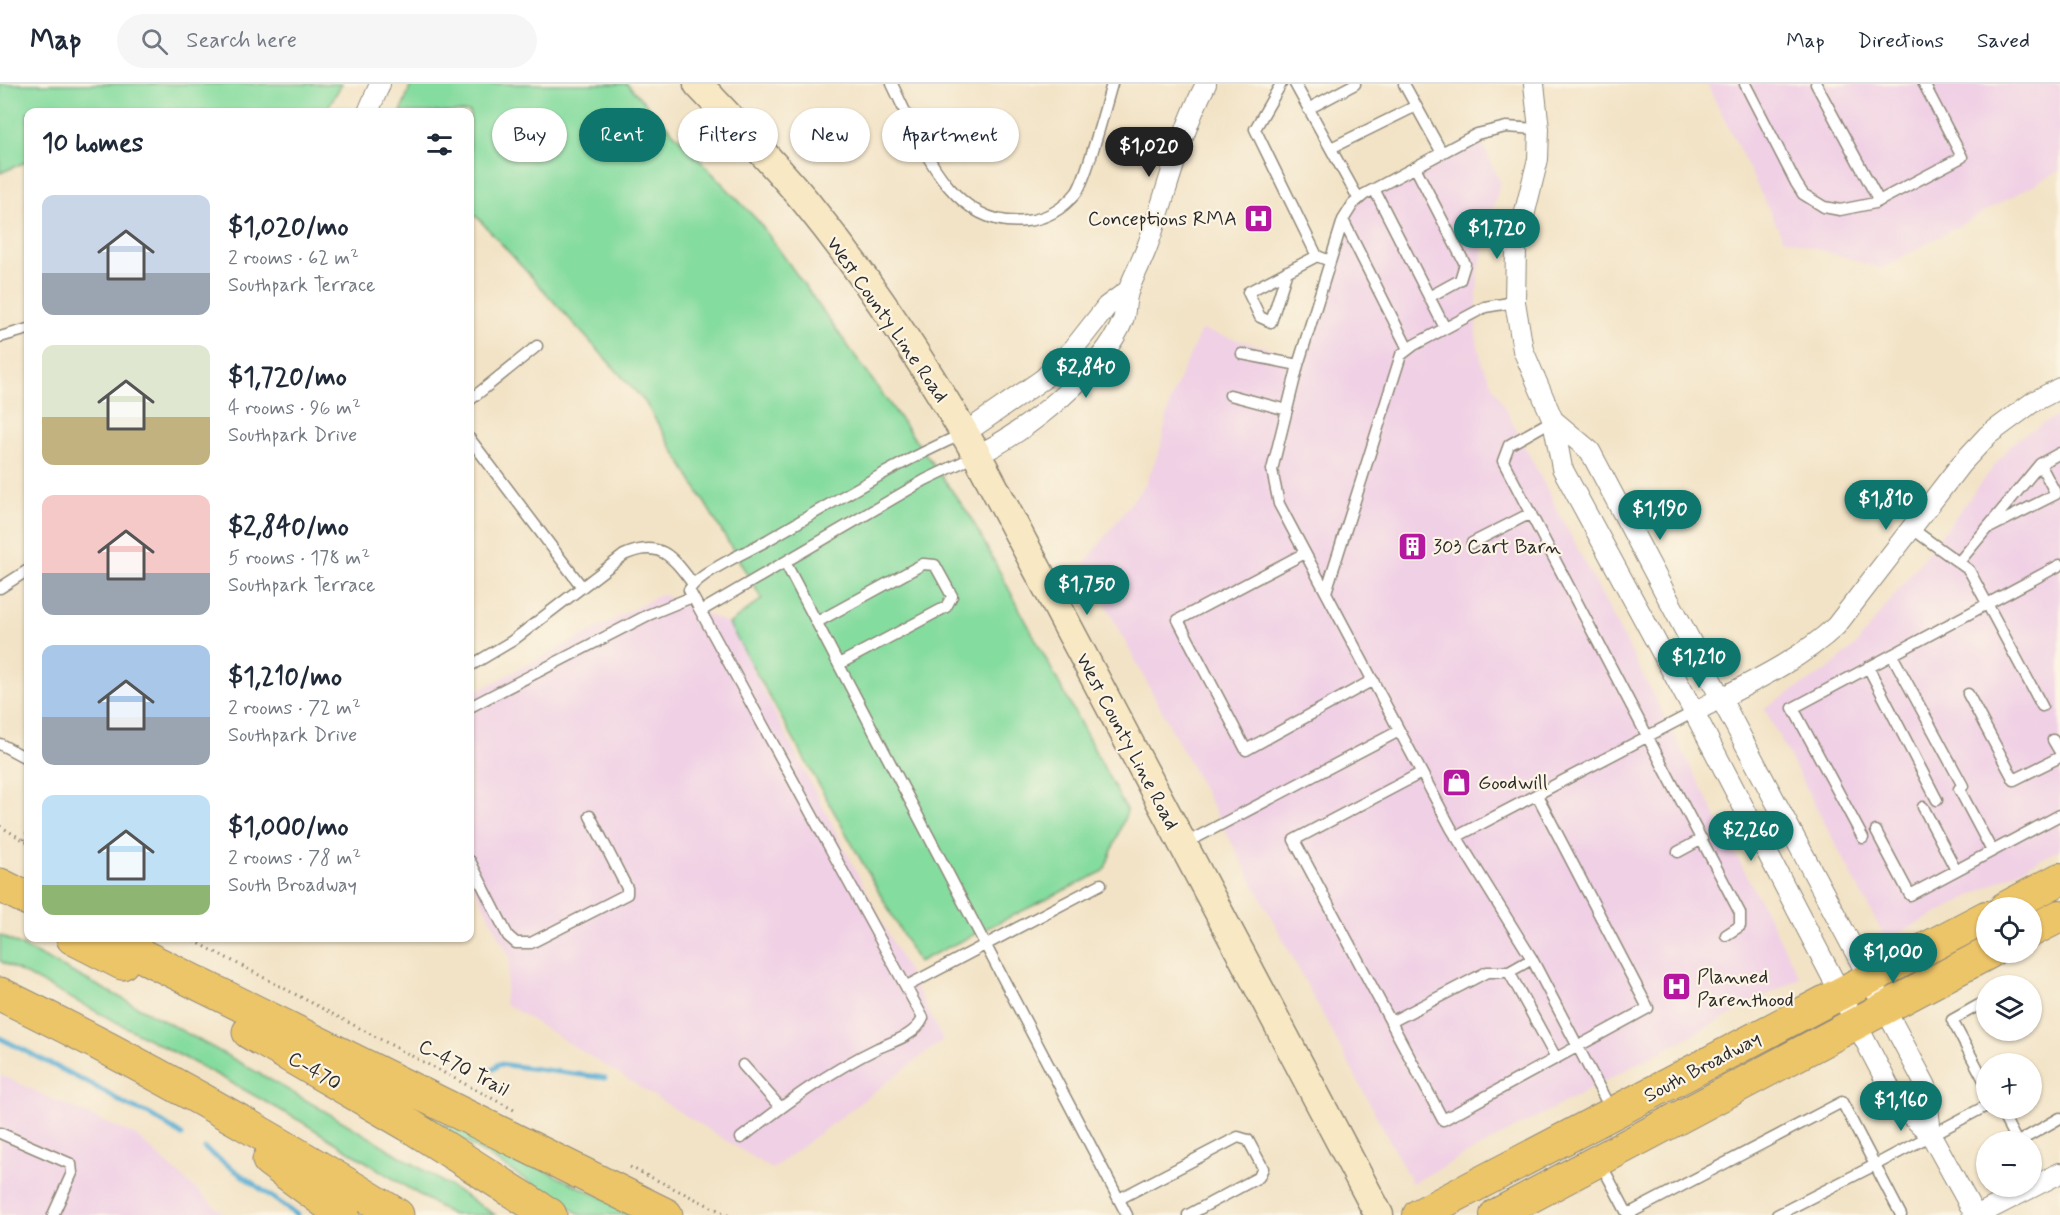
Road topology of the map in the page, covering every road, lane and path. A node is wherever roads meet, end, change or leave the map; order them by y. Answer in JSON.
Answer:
{"nodes":[{"id":1,"x":380,"y":84,"type":"edge"},
{"id":2,"x":698,"y":84,"type":"edge"},
{"id":3,"x":892,"y":84,"type":"edge"},
{"id":4,"x":1112,"y":84,"type":"edge"},
{"id":5,"x":1206,"y":84,"type":"edge"},
{"id":6,"x":1281,"y":84,"type":"edge"},
{"id":7,"x":1295,"y":84,"type":"edge"},
{"id":8,"x":1355,"y":84,"type":"edge"},
{"id":9,"x":1404,"y":84,"type":"edge"},
{"id":10,"x":1534,"y":84,"type":"edge"},
{"id":11,"x":1745,"y":84,"type":"edge"},
{"id":12,"x":1816,"y":84,"type":"edge"},
{"id":13,"x":1924,"y":84,"type":"edge"},
{"id":14,"x":1416,"y":106,"type":"junction"},
{"id":15,"x":370,"y":108,"type":"edge"},
{"id":16,"x":1308,"y":108,"type":"junction"},
{"id":17,"x":1539,"y":129,"type":"junction"},
{"id":18,"x":1331,"y":148,"type":"junction"},
{"id":19,"x":1442,"y":153,"type":"junction"},
{"id":20,"x":1415,"y":167,"type":"junction"},
{"id":21,"x":1374,"y":189,"type":"junction"},
{"id":22,"x":1358,"y":198,"type":"junction"},
{"id":23,"x":1879,"y":201,"type":"junction"},
{"id":24,"x":1343,"y":220,"type":"junction"},
{"id":25,"x":1317,"y":256,"type":"junction"},
{"id":26,"x":1330,"y":261,"type":"junction"},
{"id":27,"x":1287,"y":271,"type":"junction"},
{"id":28,"x":1129,"y":290,"type":"junction"},
{"id":29,"x":1429,"y":297,"type":"junction"},
{"id":30,"x":1515,"y":302,"type":"junction"},
{"id":31,"x":1445,"y":328,"type":"junction"},
{"id":32,"x":24,"y":330,"type":"edge"},
{"id":33,"x":0,"y":337,"type":"edge"},
{"id":34,"x":537,"y":346,"type":"dead end"},
{"id":35,"x":1408,"y":349,"type":"junction"},
{"id":36,"x":1242,"y":354,"type":"dead end"},
{"id":37,"x":1298,"y":365,"type":"junction"},
{"id":38,"x":2060,"y":388,"type":"edge"},
{"id":39,"x":1230,"y":395,"type":"dead end"},
{"id":40,"x":474,"y":397,"type":"edge"},
{"id":41,"x":1287,"y":410,"type":"junction"},
{"id":42,"x":1553,"y":420,"type":"junction"},
{"id":43,"x":474,"y":444,"type":"edge"},
{"id":44,"x":971,"y":444,"type":"junction"},
{"id":45,"x":2060,"y":453,"type":"edge"},
{"id":46,"x":2040,"y":464,"type":"junction"},
{"id":47,"x":1531,"y":513,"type":"junction"},
{"id":48,"x":1911,"y":528,"type":"junction"},
{"id":49,"x":1985,"y":530,"type":"junction"},
{"id":50,"x":1472,"y":543,"type":"dead end"},
{"id":51,"x":1305,"y":553,"type":"junction"},
{"id":52,"x":785,"y":562,"type":"junction"},
{"id":53,"x":1959,"y":562,"type":"junction"},
{"id":54,"x":2060,"y":565,"type":"edge"},
{"id":55,"x":24,"y":573,"type":"edge"},
{"id":56,"x":693,"y":584,"type":"junction"},
{"id":57,"x":582,"y":587,"type":"junction"},
{"id":58,"x":0,"y":588,"type":"edge"},
{"id":59,"x":1326,"y":592,"type":"junction"},
{"id":60,"x":692,"y":597,"type":"junction"},
{"id":61,"x":1987,"y":603,"type":"junction"},
{"id":62,"x":701,"y":611,"type":"junction"},
{"id":63,"x":817,"y":622,"type":"junction"},
{"id":64,"x":1892,"y":655,"type":"junction"},
{"id":65,"x":474,"y":664,"type":"edge"},
{"id":66,"x":839,"y":664,"type":"junction"},
{"id":67,"x":1868,"y":667,"type":"junction"},
{"id":68,"x":1373,"y":680,"type":"junction"},
{"id":69,"x":1968,"y":694,"type":"dead end"},
{"id":70,"x":1722,"y":698,"type":"junction"},
{"id":71,"x":474,"y":705,"type":"edge"},
{"id":72,"x":2042,"y":706,"type":"dead end"},
{"id":73,"x":1694,"y":712,"type":"junction"},
{"id":74,"x":1399,"y":731,"type":"junction"},
{"id":75,"x":1647,"y":737,"type":"junction"},
{"id":76,"x":2053,"y":740,"type":"dead end"},
{"id":77,"x":0,"y":744,"type":"edge"},
{"id":78,"x":2060,"y":754,"type":"edge"},
{"id":79,"x":24,"y":757,"type":"edge"},
{"id":80,"x":1421,"y":772,"type":"junction"},
{"id":81,"x":1537,"y":795,"type":"junction"},
{"id":82,"x":1937,"y":800,"type":"dead end"},
{"id":83,"x":1923,"y":807,"type":"dead end"},
{"id":84,"x":2060,"y":815,"type":"edge"},
{"id":85,"x":590,"y":816,"type":"dead end"},
{"id":86,"x":0,"y":826,"type":"edge"},
{"id":87,"x":1876,"y":831,"type":"dead end"},
{"id":88,"x":1456,"y":837,"type":"junction"},
{"id":89,"x":1863,"y":838,"type":"dead end"},
{"id":90,"x":24,"y":840,"type":"edge"},
{"id":91,"x":1702,"y":840,"type":"junction"},
{"id":92,"x":1184,"y":844,"type":"junction"},
{"id":93,"x":1992,"y":851,"type":"junction"},
{"id":94,"x":1678,"y":852,"type":"dead end"},
{"id":95,"x":474,"y":869,"type":"edge"},
{"id":96,"x":1956,"y":870,"type":"junction"},
{"id":97,"x":2060,"y":879,"type":"edge"},
{"id":98,"x":1101,"y":884,"type":"dead end"},
{"id":99,"x":0,"y":885,"type":"edge"},
{"id":100,"x":24,"y":897,"type":"edge"},
{"id":101,"x":2026,"y":897,"type":"edge"},
{"id":102,"x":0,"y":901,"type":"edge"},
{"id":103,"x":24,"y":913,"type":"edge"},
{"id":104,"x":2060,"y":916,"type":"edge"},
{"id":105,"x":1976,"y":922,"type":"edge"},
{"id":106,"x":2042,"y":925,"type":"edge"},
{"id":107,"x":1726,"y":935,"type":"dead end"},
{"id":108,"x":81,"y":942,"type":"edge"},
{"id":109,"x":114,"y":942,"type":"edge"},
{"id":110,"x":197,"y":942,"type":"edge"},
{"id":111,"x":987,"y":946,"type":"junction"},
{"id":112,"x":1532,"y":959,"type":"junction"},
{"id":113,"x":1976,"y":959,"type":"edge"},
{"id":114,"x":1509,"y":972,"type":"junction"},
{"id":115,"x":1869,"y":979,"type":"junction"},
{"id":116,"x":907,"y":986,"type":"junction"},
{"id":117,"x":0,"y":994,"type":"edge"},
{"id":118,"x":1840,"y":994,"type":"junction"},
{"id":119,"x":1884,"y":1007,"type":"junction"},
{"id":120,"x":1976,"y":1007,"type":"edge"},
{"id":121,"x":1391,"y":1022,"type":"junction"},
{"id":122,"x":1856,"y":1023,"type":"junction"},
{"id":123,"x":1578,"y":1046,"type":"junction"},
{"id":124,"x":121,"y":1056,"type":"junction"},
{"id":125,"x":1556,"y":1058,"type":"junction"},
{"id":126,"x":743,"y":1065,"type":"dead end"},
{"id":127,"x":1976,"y":1065,"type":"edge"},
{"id":128,"x":780,"y":1107,"type":"junction"},
{"id":129,"x":1976,"y":1111,"type":"edge"},
{"id":130,"x":1612,"y":1113,"type":"junction"},
{"id":131,"x":523,"y":1115,"type":"dead end"},
{"id":132,"x":2060,"y":1118,"type":"edge"},
{"id":133,"x":2037,"y":1131,"type":"edge"},
{"id":134,"x":0,"y":1132,"type":"edge"},
{"id":135,"x":1931,"y":1135,"type":"junction"},
{"id":136,"x":741,"y":1138,"type":"dead end"},
{"id":137,"x":1599,"y":1160,"type":"junction"},
{"id":138,"x":621,"y":1163,"type":"dead end"},
{"id":139,"x":1875,"y":1165,"type":"junction"},
{"id":140,"x":2060,"y":1173,"type":"edge"},
{"id":141,"x":1119,"y":1199,"type":"junction"},
{"id":142,"x":53,"y":1215,"type":"edge"},
{"id":143,"x":343,"y":1215,"type":"edge"},
{"id":144,"x":397,"y":1215,"type":"edge"},
{"id":145,"x":550,"y":1215,"type":"edge"},
{"id":146,"x":666,"y":1215,"type":"edge"},
{"id":147,"x":728,"y":1215,"type":"edge"},
{"id":148,"x":1127,"y":1215,"type":"edge"},
{"id":149,"x":1188,"y":1215,"type":"edge"},
{"id":150,"x":1379,"y":1215,"type":"edge"},
{"id":151,"x":1419,"y":1215,"type":"edge"},
{"id":152,"x":1496,"y":1215,"type":"edge"},
{"id":153,"x":1628,"y":1215,"type":"edge"},
{"id":154,"x":1777,"y":1215,"type":"edge"},
{"id":155,"x":1901,"y":1215,"type":"edge"},
{"id":156,"x":1976,"y":1215,"type":"edge"}],
"edges":[{"from":1,"to":15,"type":"street"},
{"from":2,"to":44,"type":"main road","name":"West County Line Road"},
{"from":3,"to":4,"type":"lane"},
{"from":5,"to":28,"type":"street"},
{"from":6,"to":25,"type":"lane"},
{"from":7,"to":16,"type":"lane"},
{"from":8,"to":16,"type":"lane"},
{"from":9,"to":14,"type":"lane"},
{"from":10,"to":17,"type":"street"},
{"from":11,"to":23,"type":"lane"},
{"from":12,"to":23,"type":"lane"},
{"from":13,"to":23,"type":"lane"},
{"from":14,"to":18,"type":"lane"},
{"from":14,"to":19,"type":"lane"},
{"from":16,"to":18,"type":"lane"},
{"from":17,"to":19,"type":"lane"},
{"from":17,"to":30,"type":"street"},
{"from":18,"to":22,"type":"lane"},
{"from":19,"to":20,"type":"lane"},
{"from":20,"to":21,"type":"lane"},
{"from":20,"to":29,"type":"lane"},
{"from":21,"to":22,"type":"lane"},
{"from":21,"to":29,"type":"lane"},
{"from":22,"to":24,"type":"lane"},
{"from":24,"to":26,"type":"lane"},
{"from":24,"to":35,"type":"lane"},
{"from":25,"to":26,"type":"lane"},
{"from":25,"to":27,"type":"lane"},
{"from":26,"to":37,"type":"lane"},
{"from":27,"to":27,"type":"lane"},
{"from":28,"to":44,"type":"street"},
{"from":28,"to":44,"type":"street"},
{"from":29,"to":31,"type":"lane"},
{"from":30,"to":31,"type":"lane"},
{"from":30,"to":42,"type":"street"},
{"from":31,"to":35,"type":"lane"},
{"from":32,"to":33,"type":"lane"},
{"from":34,"to":40,"type":"lane"},
{"from":35,"to":59,"type":"lane"},
{"from":36,"to":37,"type":"lane"},
{"from":37,"to":41,"type":"lane"},
{"from":38,"to":48,"type":"street"},
{"from":39,"to":41,"type":"lane"},
{"from":41,"to":51,"type":"lane"},
{"from":42,"to":47,"type":"lane"},
{"from":42,"to":70,"type":"street"},
{"from":42,"to":73,"type":"street"},
{"from":43,"to":57,"type":"lane"},
{"from":44,"to":52,"type":"lane"},
{"from":44,"to":56,"type":"lane"},
{"from":44,"to":92,"type":"main road","name":"West County Line Road"},
{"from":45,"to":46,"type":"lane"},
{"from":46,"to":49,"type":"lane"},
{"from":46,"to":49,"type":"lane"},
{"from":47,"to":50,"type":"lane"},
{"from":47,"to":75,"type":"lane"},
{"from":48,"to":53,"type":"lane"},
{"from":48,"to":70,"type":"street"},
{"from":49,"to":53,"type":"lane"},
{"from":51,"to":59,"type":"lane"},
{"from":51,"to":68,"type":"lane"},
{"from":52,"to":62,"type":"lane"},
{"from":52,"to":63,"type":"lane"},
{"from":53,"to":61,"type":"lane"},
{"from":54,"to":61,"type":"lane"},
{"from":55,"to":58,"type":"lane"},
{"from":56,"to":57,"type":"lane"},
{"from":56,"to":60,"type":"lane"},
{"from":57,"to":65,"type":"lane"},
{"from":59,"to":68,"type":"lane"},
{"from":60,"to":62,"type":"lane"},
{"from":60,"to":71,"type":"lane"},
{"from":61,"to":64,"type":"lane"},
{"from":61,"to":72,"type":"lane"},
{"from":62,"to":116,"type":"lane"},
{"from":63,"to":66,"type":"lane"},
{"from":63,"to":66,"type":"lane"},
{"from":64,"to":67,"type":"lane"},
{"from":64,"to":93,"type":"lane"},
{"from":66,"to":111,"type":"lane"},
{"from":67,"to":82,"type":"lane"},
{"from":67,"to":89,"type":"lane"},
{"from":68,"to":74,"type":"lane"},
{"from":69,"to":78,"type":"lane"},
{"from":70,"to":73,"type":"street"},
{"from":70,"to":115,"type":"street"},
{"from":73,"to":75,"type":"lane"},
{"from":73,"to":118,"type":"street"},
{"from":74,"to":80,"type":"lane"},
{"from":74,"to":92,"type":"lane"},
{"from":75,"to":81,"type":"lane"},
{"from":75,"to":91,"type":"lane"},
{"from":76,"to":78,"type":"lane"},
{"from":77,"to":79,"type":"lane"},
{"from":80,"to":88,"type":"lane"},
{"from":80,"to":121,"type":"lane"},
{"from":81,"to":88,"type":"lane"},
{"from":81,"to":123,"type":"lane"},
{"from":83,"to":96,"type":"lane"},
{"from":84,"to":93,"type":"lane"},
{"from":85,"to":95,"type":"lane"},
{"from":86,"to":90,"type":"path"},
{"from":87,"to":96,"type":"lane"},
{"from":88,"to":112,"type":"lane"},
{"from":91,"to":94,"type":"lane"},
{"from":91,"to":107,"type":"lane"},
{"from":92,"to":150,"type":"main road","name":"West County Line Road"},
{"from":93,"to":96,"type":"lane"},
{"from":97,"to":101,"type":"main road"},
{"from":98,"to":111,"type":"lane"},
{"from":99,"to":100,"type":"highway"},
{"from":102,"to":103,"type":"highway"},
{"from":104,"to":106,"type":"main road"},
{"from":105,"to":115,"type":"main road","name":"South Broadway"},
{"from":108,"to":145,"type":"highway","name":"C-470"},
{"from":109,"to":146,"type":"highway"},
{"from":110,"to":131,"type":"path","name":"C-470 Trail"},
{"from":111,"to":116,"type":"lane"},
{"from":111,"to":141,"type":"lane"},
{"from":112,"to":114,"type":"lane"},
{"from":112,"to":123,"type":"lane"},
{"from":113,"to":119,"type":"main road","name":"South Broadway"},
{"from":114,"to":121,"type":"lane"},
{"from":114,"to":125,"type":"lane"},
{"from":115,"to":118,"type":"main road","name":"South Broadway"},
{"from":115,"to":119,"type":"street"},
{"from":116,"to":128,"type":"lane"},
{"from":117,"to":124,"type":"highway"},
{"from":118,"to":122,"type":"street"},
{"from":118,"to":130,"type":"main road","name":"South Broadway"},
{"from":119,"to":122,"type":"main road","name":"South Broadway"},
{"from":119,"to":135,"type":"street"},
{"from":120,"to":127,"type":"lane"},
{"from":121,"to":125,"type":"lane"},
{"from":122,"to":135,"type":"street"},
{"from":122,"to":137,"type":"main road","name":"South Broadway"},
{"from":123,"to":125,"type":"lane"},
{"from":123,"to":130,"type":"lane"},
{"from":124,"to":143,"type":"highway"},
{"from":124,"to":144,"type":"highway"},
{"from":126,"to":128,"type":"lane"},
{"from":128,"to":136,"type":"lane"},
{"from":129,"to":135,"type":"lane"},
{"from":130,"to":151,"type":"main road","name":"South Broadway"},
{"from":132,"to":133,"type":"lane"},
{"from":134,"to":142,"type":"lane"},
{"from":135,"to":139,"type":"lane"},
{"from":135,"to":156,"type":"street"},
{"from":137,"to":152,"type":"main road","name":"South Broadway"},
{"from":137,"to":153,"type":"lane"},
{"from":138,"to":147,"type":"path"},
{"from":139,"to":153,"type":"lane"},
{"from":139,"to":154,"type":"lane"},
{"from":139,"to":155,"type":"lane"},
{"from":140,"to":156,"type":"street"},
{"from":141,"to":148,"type":"lane"},
{"from":141,"to":149,"type":"lane"}]}
